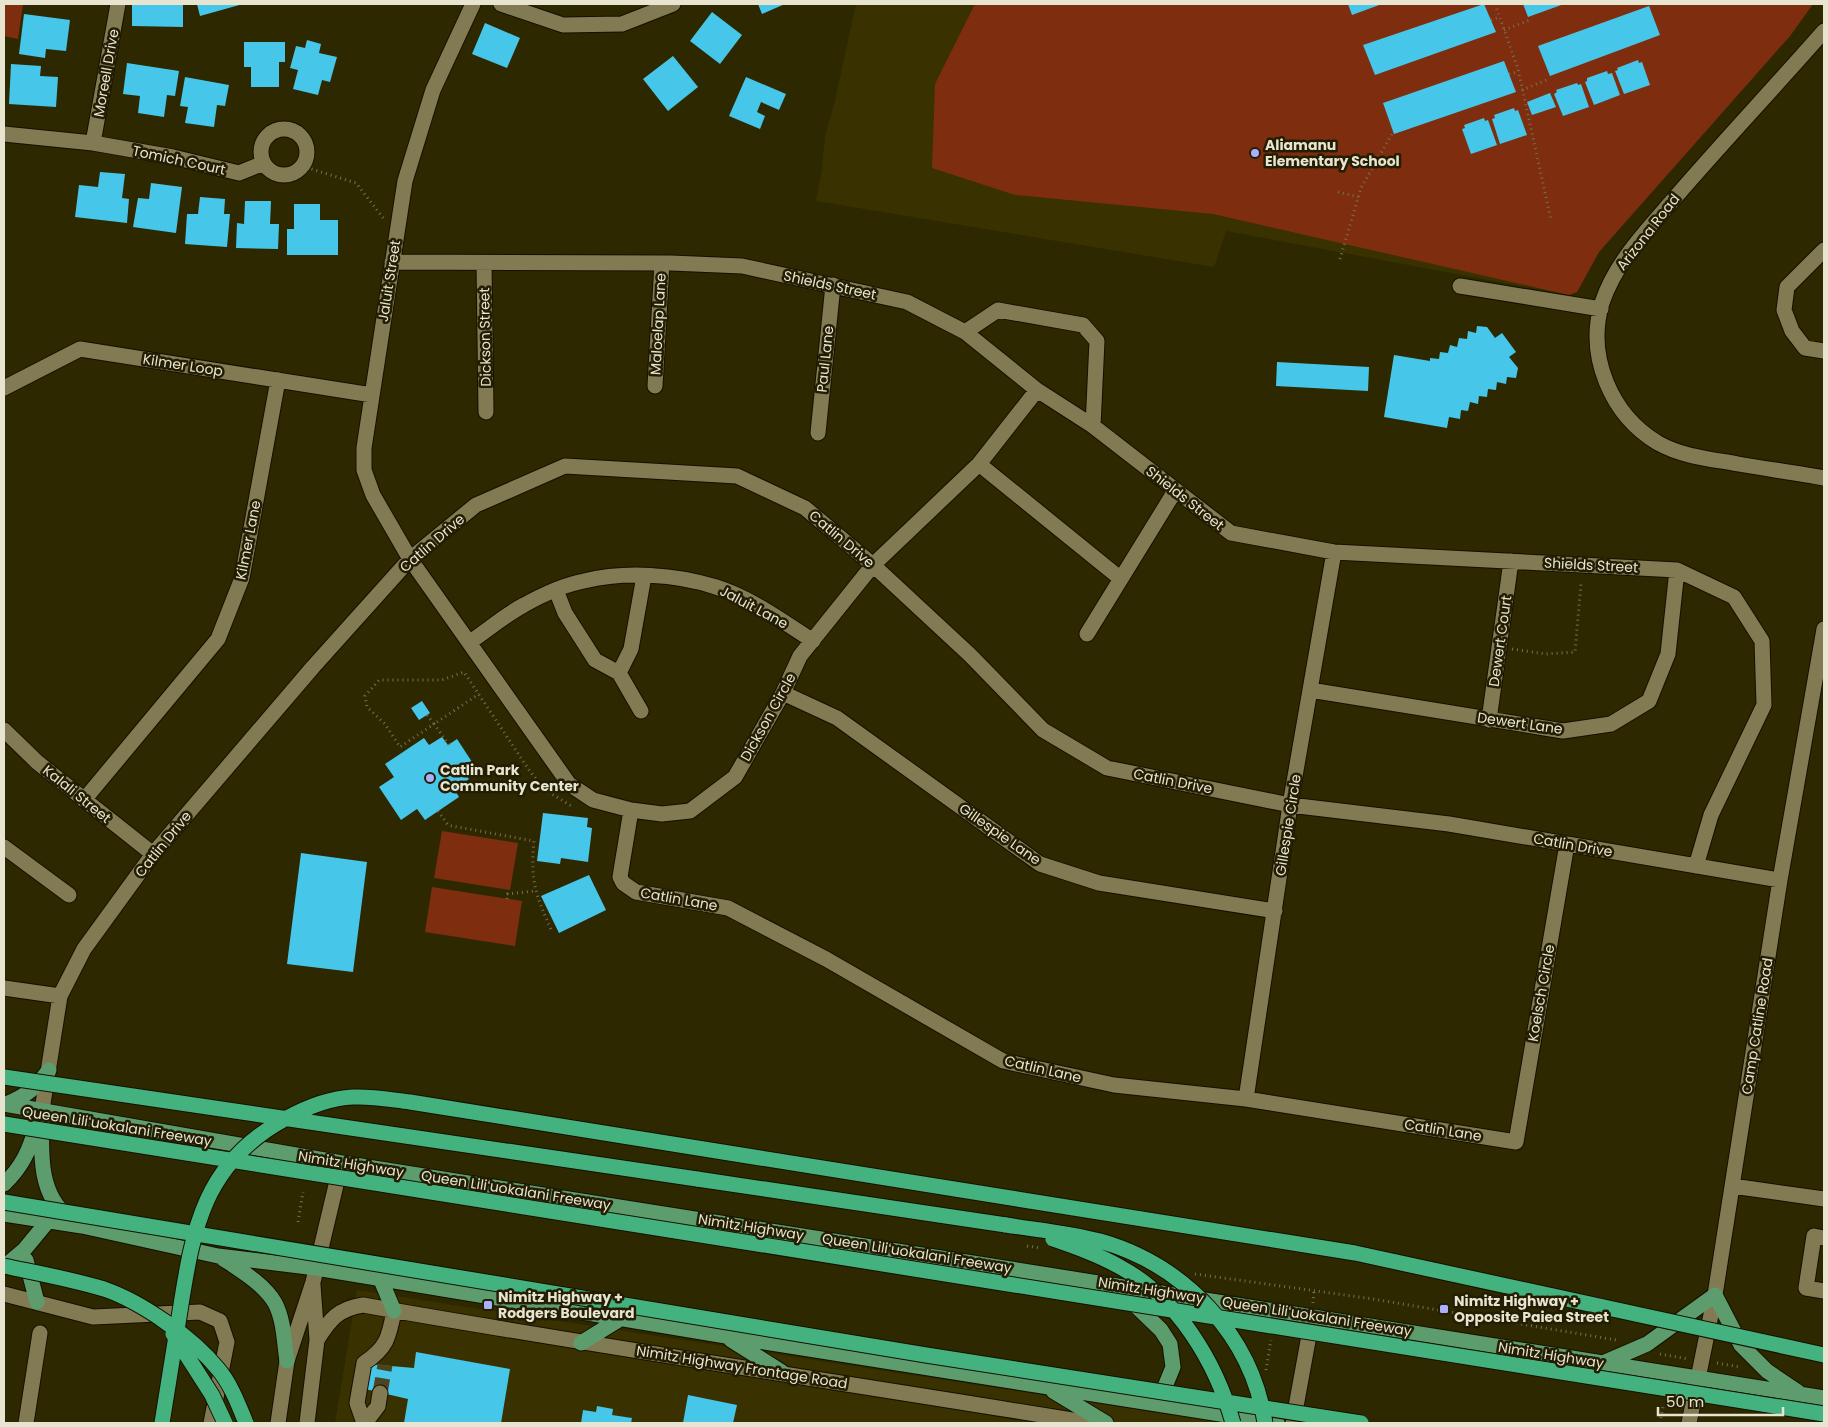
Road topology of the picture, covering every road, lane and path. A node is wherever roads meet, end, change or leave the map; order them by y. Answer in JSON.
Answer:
{"nodes":[{"id":1,"x":118,"y":4,"type":"edge"},
{"id":2,"x":473,"y":4,"type":"edge"},
{"id":3,"x":501,"y":4,"type":"edge"},
{"id":4,"x":673,"y":4,"type":"edge"},
{"id":5,"x":1495,"y":4,"type":"edge"},
{"id":6,"x":1500,"y":18,"type":"junction"},
{"id":7,"x":1491,"y":20,"type":"dead end"},
{"id":8,"x":1530,"y":20,"type":"dead end"},
{"id":9,"x":1504,"y":30,"type":"junction"},
{"id":10,"x":1824,"y":31,"type":"edge"},
{"id":11,"x":1518,"y":72,"type":"junction"},
{"id":12,"x":1509,"y":74,"type":"dead end"},
{"id":13,"x":1549,"y":79,"type":"dead end"},
{"id":14,"x":1522,"y":90,"type":"junction"},
{"id":15,"x":1393,"y":132,"type":"dead end"},
{"id":16,"x":4,"y":134,"type":"edge"},
{"id":17,"x":93,"y":143,"type":"junction"},
{"id":18,"x":264,"y":163,"type":"junction"},
{"id":19,"x":302,"y":166,"type":"junction"},
{"id":20,"x":1338,"y":192,"type":"dead end"},
{"id":21,"x":1358,"y":197,"type":"junction"},
{"id":22,"x":1551,"y":220,"type":"dead end"},
{"id":23,"x":396,"y":235,"type":"junction"},
{"id":24,"x":1824,"y":250,"type":"edge"},
{"id":25,"x":1340,"y":259,"type":"dead end"},
{"id":26,"x":392,"y":262,"type":"junction"},
{"id":27,"x":484,"y":262,"type":"junction"},
{"id":28,"x":662,"y":263,"type":"junction"},
{"id":29,"x":833,"y":286,"type":"junction"},
{"id":30,"x":1460,"y":286,"type":"dead end"},
{"id":31,"x":1601,"y":309,"type":"junction"},
{"id":32,"x":965,"y":332,"type":"junction"},
{"id":33,"x":1824,"y":351,"type":"edge"},
{"id":34,"x":278,"y":380,"type":"junction"},
{"id":35,"x":655,"y":386,"type":"dead end"},
{"id":36,"x":4,"y":388,"type":"edge"},
{"id":37,"x":1037,"y":390,"type":"junction"},
{"id":38,"x":372,"y":395,"type":"junction"},
{"id":39,"x":486,"y":412,"type":"dead end"},
{"id":40,"x":1093,"y":426,"type":"junction"},
{"id":41,"x":818,"y":433,"type":"dead end"},
{"id":42,"x":979,"y":464,"type":"junction"},
{"id":43,"x":1824,"y":478,"type":"edge"},
{"id":44,"x":1175,"y":491,"type":"junction"},
{"id":45,"x":1334,"y":552,"type":"junction"},
{"id":46,"x":410,"y":559,"type":"junction"},
{"id":47,"x":1511,"y":561,"type":"junction"},
{"id":48,"x":873,"y":564,"type":"junction"},
{"id":49,"x":1677,"y":570,"type":"junction"},
{"id":50,"x":644,"y":576,"type":"junction"},
{"id":51,"x":1121,"y":579,"type":"junction"},
{"id":52,"x":1581,"y":584,"type":"dead end"},
{"id":53,"x":556,"y":590,"type":"junction"},
{"id":54,"x":1824,"y":629,"type":"edge"},
{"id":55,"x":1087,"y":634,"type":"dead end"},
{"id":56,"x":813,"y":641,"type":"junction"},
{"id":57,"x":470,"y":642,"type":"junction"},
{"id":58,"x":1499,"y":647,"type":"junction"},
{"id":59,"x":619,"y":673,"type":"junction"},
{"id":60,"x":1820,"y":680,"type":"edge"},
{"id":61,"x":1310,"y":690,"type":"junction"},
{"id":62,"x":783,"y":693,"type":"junction"},
{"id":63,"x":479,"y":694,"type":"junction"},
{"id":64,"x":641,"y":711,"type":"dead end"},
{"id":65,"x":426,"y":715,"type":"dead end"},
{"id":66,"x":1489,"y":720,"type":"junction"},
{"id":67,"x":434,"y":724,"type":"junction"},
{"id":68,"x":4,"y":730,"type":"edge"},
{"id":69,"x":448,"y":745,"type":"dead end"},
{"id":70,"x":84,"y":800,"type":"junction"},
{"id":71,"x":1290,"y":805,"type":"junction"},
{"id":72,"x":578,"y":810,"type":"dead end"},
{"id":73,"x":631,"y":810,"type":"junction"},
{"id":74,"x":438,"y":811,"type":"dead end"},
{"id":75,"x":1567,"y":844,"type":"junction"},
{"id":76,"x":4,"y":846,"type":"edge"},
{"id":77,"x":153,"y":854,"type":"junction"},
{"id":78,"x":1696,"y":866,"type":"junction"},
{"id":79,"x":1780,"y":880,"type":"junction"},
{"id":80,"x":535,"y":891,"type":"junction"},
{"id":81,"x":69,"y":895,"type":"dead end"},
{"id":82,"x":507,"y":899,"type":"dead end"},
{"id":83,"x":1275,"y":911,"type":"junction"},
{"id":84,"x":552,"y":932,"type":"dead end"},
{"id":85,"x":4,"y":988,"type":"edge"},
{"id":86,"x":60,"y":996,"type":"junction"},
{"id":87,"x":49,"y":1070,"type":"junction"},
{"id":88,"x":4,"y":1077,"type":"edge"},
{"id":89,"x":1246,"y":1099,"type":"junction"},
{"id":90,"x":4,"y":1104,"type":"edge"},
{"id":91,"x":42,"y":1110,"type":"junction"},
{"id":92,"x":4,"y":1124,"type":"edge"},
{"id":93,"x":1516,"y":1142,"type":"joint"},
{"id":94,"x":342,"y":1163,"type":"junction"},
{"id":95,"x":4,"y":1184,"type":"edge"},
{"id":96,"x":1732,"y":1186,"type":"junction"},
{"id":97,"x":303,"y":1192,"type":"dead end"},
{"id":98,"x":1824,"y":1199,"type":"edge"},
{"id":99,"x":4,"y":1202,"type":"edge"},
{"id":100,"x":4,"y":1214,"type":"edge"},
{"id":101,"x":48,"y":1222,"type":"junction"},
{"id":102,"x":298,"y":1222,"type":"dead end"},
{"id":103,"x":1006,"y":1225,"type":"junction"},
{"id":104,"x":82,"y":1226,"type":"junction"},
{"id":105,"x":1824,"y":1238,"type":"edge"},
{"id":106,"x":24,"y":1250,"type":"junction"},
{"id":107,"x":218,"y":1256,"type":"junction"},
{"id":108,"x":4,"y":1267,"type":"edge"},
{"id":109,"x":315,"y":1275,"type":"junction"},
{"id":110,"x":381,"y":1280,"type":"junction"},
{"id":111,"x":1109,"y":1284,"type":"junction"},
{"id":112,"x":1824,"y":1291,"type":"edge"},
{"id":113,"x":4,"y":1294,"type":"edge"},
{"id":114,"x":1715,"y":1295,"type":"junction"},
{"id":115,"x":36,"y":1302,"type":"junction"},
{"id":116,"x":394,"y":1310,"type":"junction"},
{"id":117,"x":1312,"y":1316,"type":"junction"},
{"id":118,"x":620,"y":1319,"type":"junction"},
{"id":119,"x":166,"y":1324,"type":"junction"},
{"id":120,"x":40,"y":1334,"type":"dead end"},
{"id":121,"x":726,"y":1336,"type":"junction"},
{"id":122,"x":1272,"y":1336,"type":"dead end"},
{"id":123,"x":317,"y":1340,"type":"junction"},
{"id":124,"x":582,"y":1343,"type":"junction"},
{"id":125,"x":1651,"y":1352,"type":"dead end"},
{"id":126,"x":1824,"y":1355,"type":"edge"},
{"id":127,"x":1682,"y":1358,"type":"dead end"},
{"id":128,"x":287,"y":1361,"type":"junction"},
{"id":129,"x":1714,"y":1362,"type":"dead end"},
{"id":130,"x":1602,"y":1363,"type":"junction"},
{"id":131,"x":1742,"y":1367,"type":"dead end"},
{"id":132,"x":782,"y":1372,"type":"junction"},
{"id":133,"x":1265,"y":1379,"type":"dead end"},
{"id":134,"x":1699,"y":1379,"type":"junction"},
{"id":135,"x":1045,"y":1386,"type":"junction"},
{"id":136,"x":380,"y":1393,"type":"tunnel mouth"},
{"id":137,"x":1803,"y":1395,"type":"junction"},
{"id":138,"x":1824,"y":1398,"type":"edge"},
{"id":139,"x":1122,"y":1399,"type":"junction"},
{"id":140,"x":1663,"y":1407,"type":"dead end"},
{"id":141,"x":1824,"y":1414,"type":"edge"},
{"id":142,"x":26,"y":1423,"type":"edge"},
{"id":143,"x":162,"y":1423,"type":"edge"},
{"id":144,"x":211,"y":1423,"type":"edge"},
{"id":145,"x":225,"y":1423,"type":"edge"},
{"id":146,"x":246,"y":1423,"type":"edge"},
{"id":147,"x":278,"y":1423,"type":"edge"},
{"id":148,"x":307,"y":1423,"type":"edge"},
{"id":149,"x":365,"y":1423,"type":"edge"},
{"id":150,"x":1090,"y":1423,"type":"edge"},
{"id":151,"x":1106,"y":1423,"type":"edge"},
{"id":152,"x":1233,"y":1423,"type":"edge"},
{"id":153,"x":1265,"y":1423,"type":"edge"},
{"id":154,"x":1277,"y":1423,"type":"edge"},
{"id":155,"x":1294,"y":1423,"type":"edge"},
{"id":156,"x":1361,"y":1423,"type":"edge"},
{"id":157,"x":1660,"y":1423,"type":"edge"},
{"id":158,"x":1689,"y":1423,"type":"edge"}],
"edges":[{"from":1,"to":17,"type":"street","name":"Moreell Drive"},
{"from":2,"to":23,"type":"street","name":"Jaluit Street"},
{"from":3,"to":4,"type":"street"},
{"from":5,"to":6,"type":"path"},
{"from":6,"to":7,"type":"path"},
{"from":6,"to":9,"type":"path"},
{"from":8,"to":9,"type":"path"},
{"from":9,"to":11,"type":"path"},
{"from":10,"to":31,"type":"street","name":"Arizona Road"},
{"from":11,"to":12,"type":"path"},
{"from":11,"to":14,"type":"path"},
{"from":13,"to":14,"type":"path"},
{"from":14,"to":22,"type":"path"},
{"from":15,"to":21,"type":"path"},
{"from":16,"to":17,"type":"street","name":"Tomich Court"},
{"from":17,"to":18,"type":"street","name":"Tomich Court"},
{"from":18,"to":19,"type":"street"},
{"from":18,"to":19,"type":"street"},
{"from":19,"to":23,"type":"path"},
{"from":20,"to":21,"type":"path"},
{"from":21,"to":25,"type":"path"},
{"from":23,"to":26,"type":"street","name":"Jaluit Street"},
{"from":24,"to":33,"type":"street"},
{"from":26,"to":27,"type":"street","name":"Shields Street"},
{"from":26,"to":38,"type":"street","name":"Jaluit Street"},
{"from":27,"to":28,"type":"street","name":"Shields Street"},
{"from":27,"to":39,"type":"street","name":"Dickson Street"},
{"from":28,"to":29,"type":"street","name":"Shields Street"},
{"from":28,"to":35,"type":"street","name":"Maloelap Lane"},
{"from":29,"to":32,"type":"street","name":"Shields Street"},
{"from":29,"to":41,"type":"street","name":"Paul Lane"},
{"from":30,"to":31,"type":"street"},
{"from":31,"to":43,"type":"street","name":"Arizona Road"},
{"from":32,"to":37,"type":"street","name":"Shields Street"},
{"from":32,"to":40,"type":"street"},
{"from":34,"to":36,"type":"street","name":"Kilmer Loop"},
{"from":34,"to":38,"type":"street","name":"Kilmer Loop"},
{"from":34,"to":70,"type":"street","name":"Kilmer Lane"},
{"from":37,"to":40,"type":"street","name":"Shields Street"},
{"from":37,"to":42,"type":"street","name":"Dickson Circle"},
{"from":38,"to":46,"type":"street","name":"Jaluit Street"},
{"from":40,"to":44,"type":"street","name":"Shields Street"},
{"from":42,"to":48,"type":"street","name":"Dickson Circle"},
{"from":42,"to":51,"type":"street"},
{"from":44,"to":45,"type":"street","name":"Shields Street"},
{"from":44,"to":51,"type":"street"},
{"from":45,"to":47,"type":"street","name":"Shields Street"},
{"from":45,"to":61,"type":"street","name":"Gillespie Circle"},
{"from":46,"to":48,"type":"street","name":"Catlin Drive"},
{"from":46,"to":57,"type":"street","name":"Jaluit Street"},
{"from":46,"to":77,"type":"street","name":"Catlin Drive"},
{"from":47,"to":49,"type":"street","name":"Shields Street"},
{"from":47,"to":58,"type":"street","name":"Dewert Court"},
{"from":48,"to":56,"type":"street","name":"Dickson Circle"},
{"from":48,"to":71,"type":"street","name":"Catlin Drive"},
{"from":49,"to":66,"type":"street","name":"Dewert Lane"},
{"from":49,"to":78,"type":"street","name":"Shields Street"},
{"from":50,"to":53,"type":"street","name":"Jaluit Lane"},
{"from":50,"to":56,"type":"street","name":"Jaluit Lane"},
{"from":50,"to":59,"type":"street"},
{"from":51,"to":55,"type":"street"},
{"from":52,"to":58,"type":"path"},
{"from":53,"to":57,"type":"street","name":"Jaluit Lane"},
{"from":53,"to":59,"type":"street"},
{"from":54,"to":60,"type":"street","name":"Camp Catline Road"},
{"from":56,"to":62,"type":"street","name":"Dickson Circle"},
{"from":57,"to":73,"type":"street","name":"Dickson Circle"},
{"from":58,"to":66,"type":"street","name":"Dewert Court"},
{"from":59,"to":64,"type":"street"},
{"from":60,"to":79,"type":"street","name":"Camp Catline Road"},
{"from":61,"to":66,"type":"street","name":"Dewert Lane"},
{"from":61,"to":71,"type":"street","name":"Gillespie Circle"},
{"from":62,"to":73,"type":"street","name":"Dickson Circle"},
{"from":62,"to":83,"type":"street","name":"Gillespie Lane"},
{"from":63,"to":67,"type":"path"},
{"from":63,"to":67,"type":"path"},
{"from":63,"to":72,"type":"path"},
{"from":65,"to":67,"type":"path"},
{"from":67,"to":69,"type":"path"},
{"from":68,"to":70,"type":"street","name":"Kalali Street"},
{"from":70,"to":77,"type":"street","name":"Kalali Street"},
{"from":71,"to":75,"type":"street","name":"Catlin Drive"},
{"from":71,"to":83,"type":"street","name":"Gillespie Circle"},
{"from":73,"to":89,"type":"street","name":"Catlin Lane"},
{"from":74,"to":80,"type":"path"},
{"from":75,"to":78,"type":"street","name":"Catlin Drive"},
{"from":75,"to":93,"type":"street","name":"Koelsch Circle"},
{"from":76,"to":81,"type":"street"},
{"from":77,"to":86,"type":"street","name":"Catlin Drive"},
{"from":78,"to":79,"type":"street","name":"Catlin Drive"},
{"from":79,"to":96,"type":"street","name":"Camp Catline Road"},
{"from":80,"to":82,"type":"path"},
{"from":80,"to":84,"type":"path"},
{"from":83,"to":89,"type":"street","name":"Gillespie Circle"},
{"from":85,"to":86,"type":"street"},
{"from":86,"to":87,"type":"street","name":"Catlin Drive"},
{"from":87,"to":90,"type":"main road"},
{"from":87,"to":91,"type":"street","name":"Catlin Drive"},
{"from":88,"to":103,"type":"highway","bridge":true},
{"from":89,"to":93,"type":"street","name":"Catlin Lane"},
{"from":90,"to":91,"type":"main road","name":"Nimitz Highway"},
{"from":91,"to":94,"type":"main road","name":"Nimitz Highway"},
{"from":91,"to":95,"type":"main road"},
{"from":91,"to":104,"type":"main road"},
{"from":92,"to":141,"type":"highway","name":"Queen Liliʻuokalani Freeway","bridge":true},
{"from":94,"to":109,"type":"street"},
{"from":94,"to":111,"type":"main road","name":"Nimitz Highway"},
{"from":96,"to":98,"type":"street"},
{"from":96,"to":114,"type":"street","name":"Camp Catline Road"},
{"from":97,"to":102,"type":"path"},
{"from":99,"to":156,"type":"highway","bridge":true},
{"from":100,"to":101,"type":"main road"},
{"from":101,"to":104,"type":"main road"},
{"from":101,"to":106,"type":"main road"},
{"from":103,"to":152,"type":"highway","bridge":true},
{"from":103,"to":153,"type":"highway","bridge":true},
{"from":104,"to":107,"type":"main road"},
{"from":105,"to":112,"type":"street"},
{"from":106,"to":108,"type":"main road"},
{"from":106,"to":115,"type":"main road"},
{"from":107,"to":109,"type":"main road"},
{"from":107,"to":128,"type":"main road"},
{"from":108,"to":119,"type":"highway","bridge":true},
{"from":109,"to":110,"type":"main road"},
{"from":109,"to":123,"type":"street"},
{"from":109,"to":128,"type":"street"},
{"from":110,"to":116,"type":"main road"},
{"from":110,"to":118,"type":"main road"},
{"from":111,"to":117,"type":"main road","name":"Nimitz Highway"},
{"from":111,"to":139,"type":"main road"},
{"from":113,"to":115,"type":"street"},
{"from":114,"to":130,"type":"main road"},
{"from":114,"to":134,"type":"street","name":"Camp Catline Road"},
{"from":114,"to":137,"type":"main road"},
{"from":115,"to":144,"type":"street"},
{"from":116,"to":123,"type":"street","name":"Nimitz Highway Frontage Road"},
{"from":116,"to":124,"type":"street","name":"Nimitz Highway Frontage Road"},
{"from":116,"to":149,"type":"street"},
{"from":117,"to":130,"type":"main road","name":"Nimitz Highway"},
{"from":117,"to":155,"type":"street"},
{"from":118,"to":121,"type":"main road"},
{"from":118,"to":124,"type":"main road"},
{"from":119,"to":145,"type":"highway","bridge":true},
{"from":119,"to":146,"type":"highway","bridge":true},
{"from":120,"to":142,"type":"street"},
{"from":121,"to":132,"type":"main road"},
{"from":121,"to":135,"type":"main road"},
{"from":122,"to":133,"type":"path"},
{"from":123,"to":148,"type":"street"},
{"from":124,"to":132,"type":"street","name":"Nimitz Highway Frontage Road"},
{"from":125,"to":127,"type":"path"},
{"from":126,"to":143,"type":"highway","bridge":true},
{"from":128,"to":147,"type":"street"},
{"from":129,"to":131,"type":"path"},
{"from":130,"to":134,"type":"main road","name":"Nimitz Highway"},
{"from":132,"to":150,"type":"street","name":"Nimitz Highway Frontage Road"},
{"from":134,"to":137,"type":"main road","name":"Nimitz Highway"},
{"from":134,"to":158,"type":"street","name":"Camp Catline Road"},
{"from":135,"to":139,"type":"main road"},
{"from":135,"to":151,"type":"main road"},
{"from":136,"to":149,"type":"street"},
{"from":137,"to":138,"type":"main road","name":"Nimitz Highway"},
{"from":139,"to":154,"type":"main road"},
{"from":140,"to":157,"type":"path"}]}
